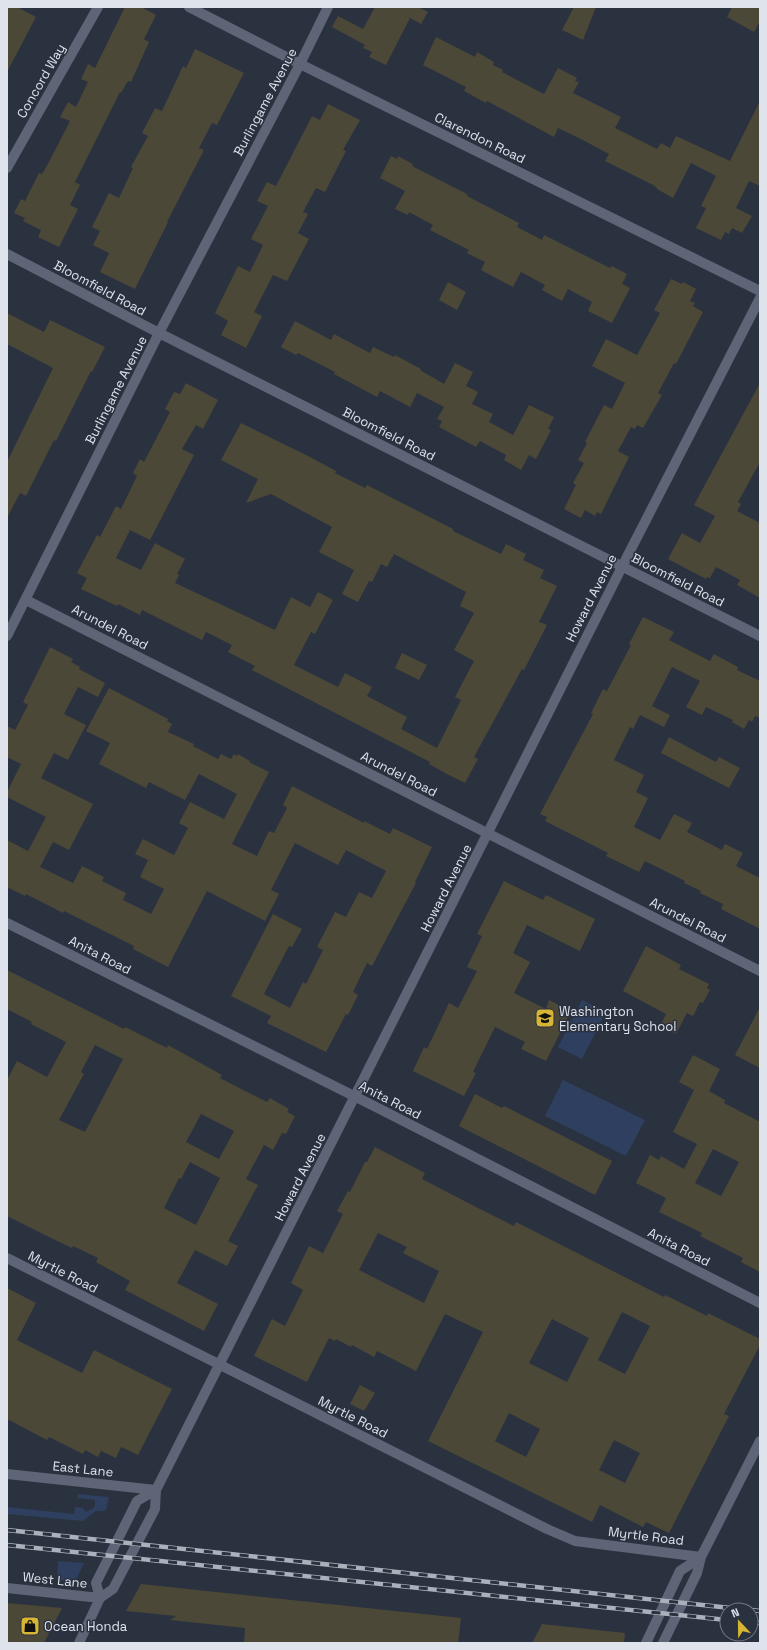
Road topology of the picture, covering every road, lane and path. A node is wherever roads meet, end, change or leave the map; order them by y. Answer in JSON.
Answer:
{"nodes":[{"id":1,"x":98,"y":7,"type":"edge"},
{"id":2,"x":189,"y":7,"type":"edge"},
{"id":3,"x":328,"y":7,"type":"edge"},
{"id":4,"x":300,"y":64,"type":"junction"},
{"id":5,"x":7,"y":168,"type":"edge"},
{"id":6,"x":7,"y":254,"type":"edge"},
{"id":7,"x":760,"y":291,"type":"edge"},
{"id":8,"x":760,"y":298,"type":"edge"},
{"id":9,"x":159,"y":333,"type":"junction"},
{"id":10,"x":622,"y":566,"type":"junction"},
{"id":11,"x":26,"y":600,"type":"junction"},
{"id":12,"x":7,"y":636,"type":"edge"},
{"id":13,"x":760,"y":636,"type":"edge"},
{"id":14,"x":488,"y":833,"type":"junction"},
{"id":15,"x":7,"y":923,"type":"edge"},
{"id":16,"x":760,"y":971,"type":"edge"},
{"id":17,"x":354,"y":1096,"type":"junction"},
{"id":18,"x":7,"y":1258,"type":"edge"},
{"id":19,"x":760,"y":1303,"type":"edge"},
{"id":20,"x":220,"y":1365,"type":"junction"},
{"id":21,"x":760,"y":1440,"type":"edge"},
{"id":22,"x":7,"y":1474,"type":"edge"},
{"id":23,"x":156,"y":1490,"type":"junction"},
{"id":24,"x":701,"y":1557,"type":"junction"},
{"id":25,"x":7,"y":1588,"type":"edge"},
{"id":26,"x":100,"y":1598,"type":"junction"},
{"id":27,"x":79,"y":1643,"type":"edge"},
{"id":28,"x":646,"y":1643,"type":"edge"},
{"id":29,"x":663,"y":1643,"type":"edge"}],
"edges":[{"from":1,"to":5,"type":"street","name":"Concord Way"},
{"from":2,"to":4,"type":"street","name":"Clarendon Road"},
{"from":3,"to":4,"type":"street","name":"Burlingame Avenue"},
{"from":4,"to":7,"type":"street","name":"Clarendon Road"},
{"from":4,"to":9,"type":"street","name":"Burlingame Avenue"},
{"from":6,"to":9,"type":"street","name":"Bloomfield Road"},
{"from":8,"to":10,"type":"street","name":"Howard Avenue"},
{"from":9,"to":10,"type":"street","name":"Bloomfield Road"},
{"from":9,"to":11,"type":"street","name":"Burlingame Avenue"},
{"from":10,"to":13,"type":"street","name":"Bloomfield Road"},
{"from":10,"to":14,"type":"street","name":"Howard Avenue"},
{"from":11,"to":12,"type":"street","name":"Burlingame Avenue"},
{"from":11,"to":14,"type":"street","name":"Arundel Road"},
{"from":14,"to":16,"type":"street","name":"Arundel Road"},
{"from":14,"to":17,"type":"street","name":"Howard Avenue"},
{"from":15,"to":17,"type":"street","name":"Anita Road"},
{"from":17,"to":19,"type":"street","name":"Anita Road"},
{"from":17,"to":20,"type":"street","name":"Howard Avenue"},
{"from":18,"to":20,"type":"street","name":"Myrtle Road"},
{"from":20,"to":23,"type":"street","name":"Howard Avenue"},
{"from":20,"to":24,"type":"street","name":"Myrtle Road"},
{"from":21,"to":24,"type":"street"},
{"from":22,"to":23,"type":"street","name":"East Lane"},
{"from":23,"to":26,"type":"street","name":"Howard Avenue"},
{"from":23,"to":26,"type":"street"},
{"from":24,"to":28,"type":"street"},
{"from":24,"to":29,"type":"street"},
{"from":25,"to":26,"type":"street","name":"West Lane"},
{"from":26,"to":27,"type":"street","name":"Howard Avenue"}]}
